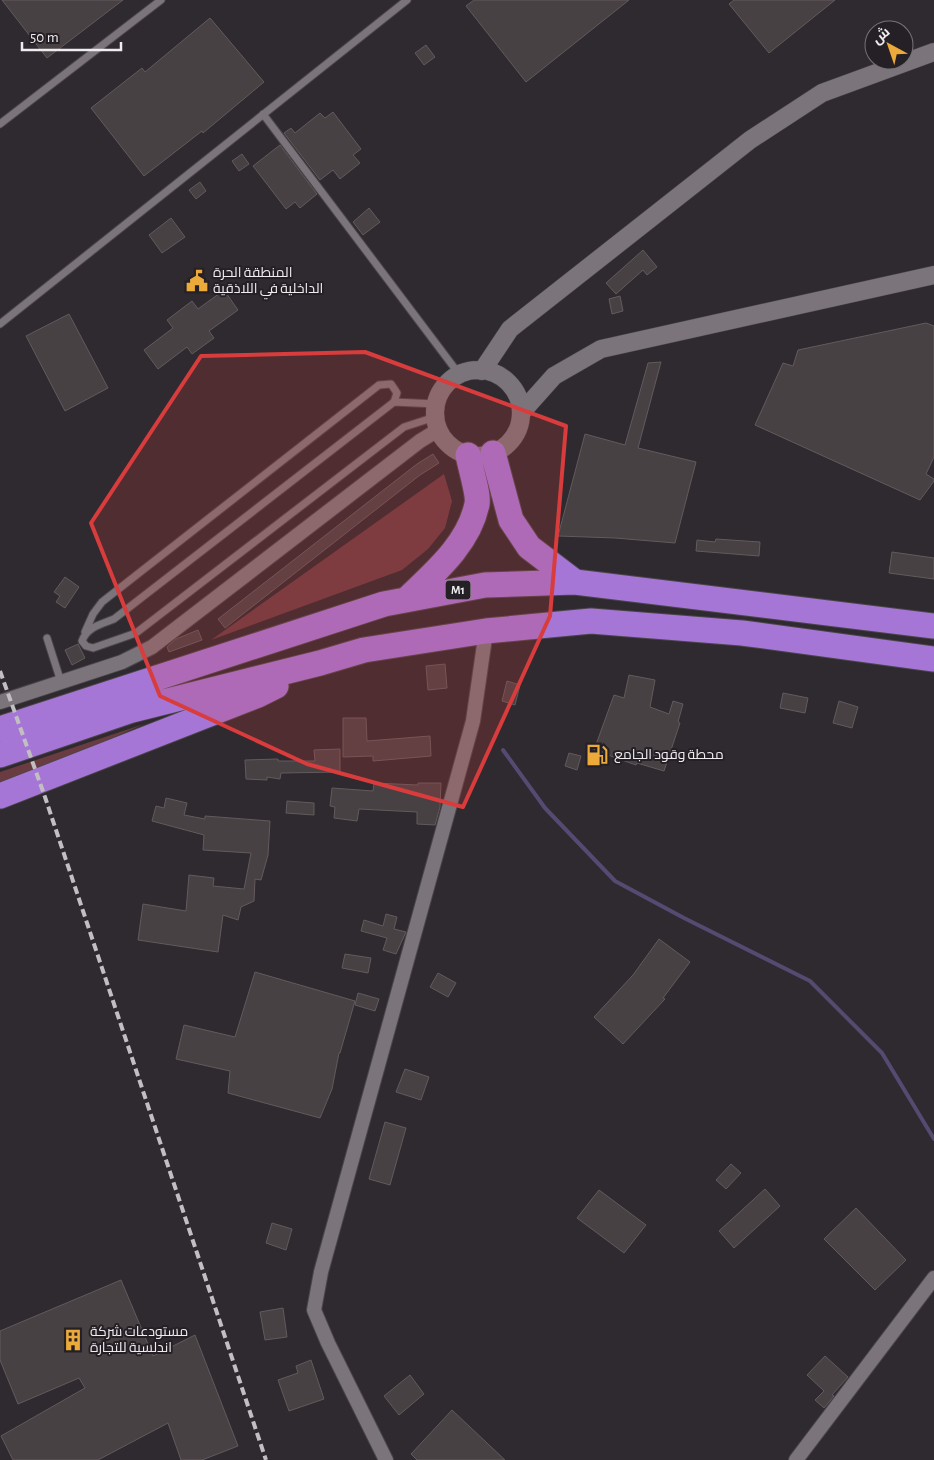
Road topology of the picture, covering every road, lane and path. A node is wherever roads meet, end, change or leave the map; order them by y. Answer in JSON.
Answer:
{"nodes":[{"id":1,"x":161,"y":0,"type":"edge"},
{"id":2,"x":407,"y":0,"type":"edge"},
{"id":3,"x":934,"y":52,"type":"edge"},
{"id":4,"x":263,"y":114,"type":"junction"},
{"id":5,"x":0,"y":124,"type":"edge"},
{"id":6,"x":934,"y":275,"type":"edge"},
{"id":7,"x":0,"y":324,"type":"edge"},
{"id":8,"x":482,"y":371,"type":"junction"},
{"id":9,"x":459,"y":374,"type":"junction"},
{"id":10,"x":394,"y":402,"type":"junction"},
{"id":11,"x":520,"y":413,"type":"junction"},
{"id":12,"x":436,"y":417,"type":"junction"},
{"id":13,"x":493,"y":453,"type":"junction"},
{"id":14,"x":468,"y":455,"type":"junction"},
{"id":15,"x":575,"y":582,"type":"junction"},
{"id":16,"x":407,"y":599,"type":"junction"},
{"id":17,"x":934,"y":626,"type":"edge"},
{"id":18,"x":486,"y":631,"type":"junction"},
{"id":19,"x":85,"y":633,"type":"junction"},
{"id":20,"x":47,"y":638,"type":"dead end"},
{"id":21,"x":934,"y":659,"type":"edge"},
{"id":22,"x":320,"y":663,"type":"junction"},
{"id":23,"x":61,"y":682,"type":"junction"},
{"id":24,"x":0,"y":702,"type":"edge"},
{"id":25,"x":0,"y":729,"type":"edge"},
{"id":26,"x":0,"y":755,"type":"edge"},
{"id":27,"x":0,"y":796,"type":"edge"},
{"id":28,"x":934,"y":1278,"type":"edge"},
{"id":29,"x":386,"y":1460,"type":"edge"},
{"id":30,"x":796,"y":1460,"type":"edge"}],
"edges":[{"from":1,"to":5,"type":"lane"},
{"from":2,"to":4,"type":"lane"},
{"from":3,"to":8,"type":"street"},
{"from":4,"to":7,"type":"lane"},
{"from":4,"to":9,"type":"lane"},
{"from":6,"to":11,"type":"street"},
{"from":8,"to":9,"type":"street"},
{"from":8,"to":11,"type":"street"},
{"from":9,"to":12,"type":"street"},
{"from":10,"to":12,"type":"lane"},
{"from":10,"to":19,"type":"lane"},
{"from":10,"to":19,"type":"lane"},
{"from":11,"to":13,"type":"street"},
{"from":12,"to":14,"type":"street"},
{"from":12,"to":19,"type":"lane"},
{"from":12,"to":23,"type":"street"},
{"from":13,"to":14,"type":"street"},
{"from":13,"to":15,"type":"highway"},
{"from":14,"to":16,"type":"highway"},
{"from":15,"to":16,"type":"highway","number":"M1"},
{"from":15,"to":17,"type":"highway","number":"M1"},
{"from":16,"to":25,"type":"highway","number":"M1"},
{"from":18,"to":21,"type":"highway"},
{"from":18,"to":22,"type":"highway"},
{"from":18,"to":29,"type":"street"},
{"from":20,"to":23,"type":"lane"},
{"from":22,"to":26,"type":"highway"},
{"from":22,"to":27,"type":"highway"},
{"from":23,"to":24,"type":"street"},
{"from":28,"to":30,"type":"street"}]}
